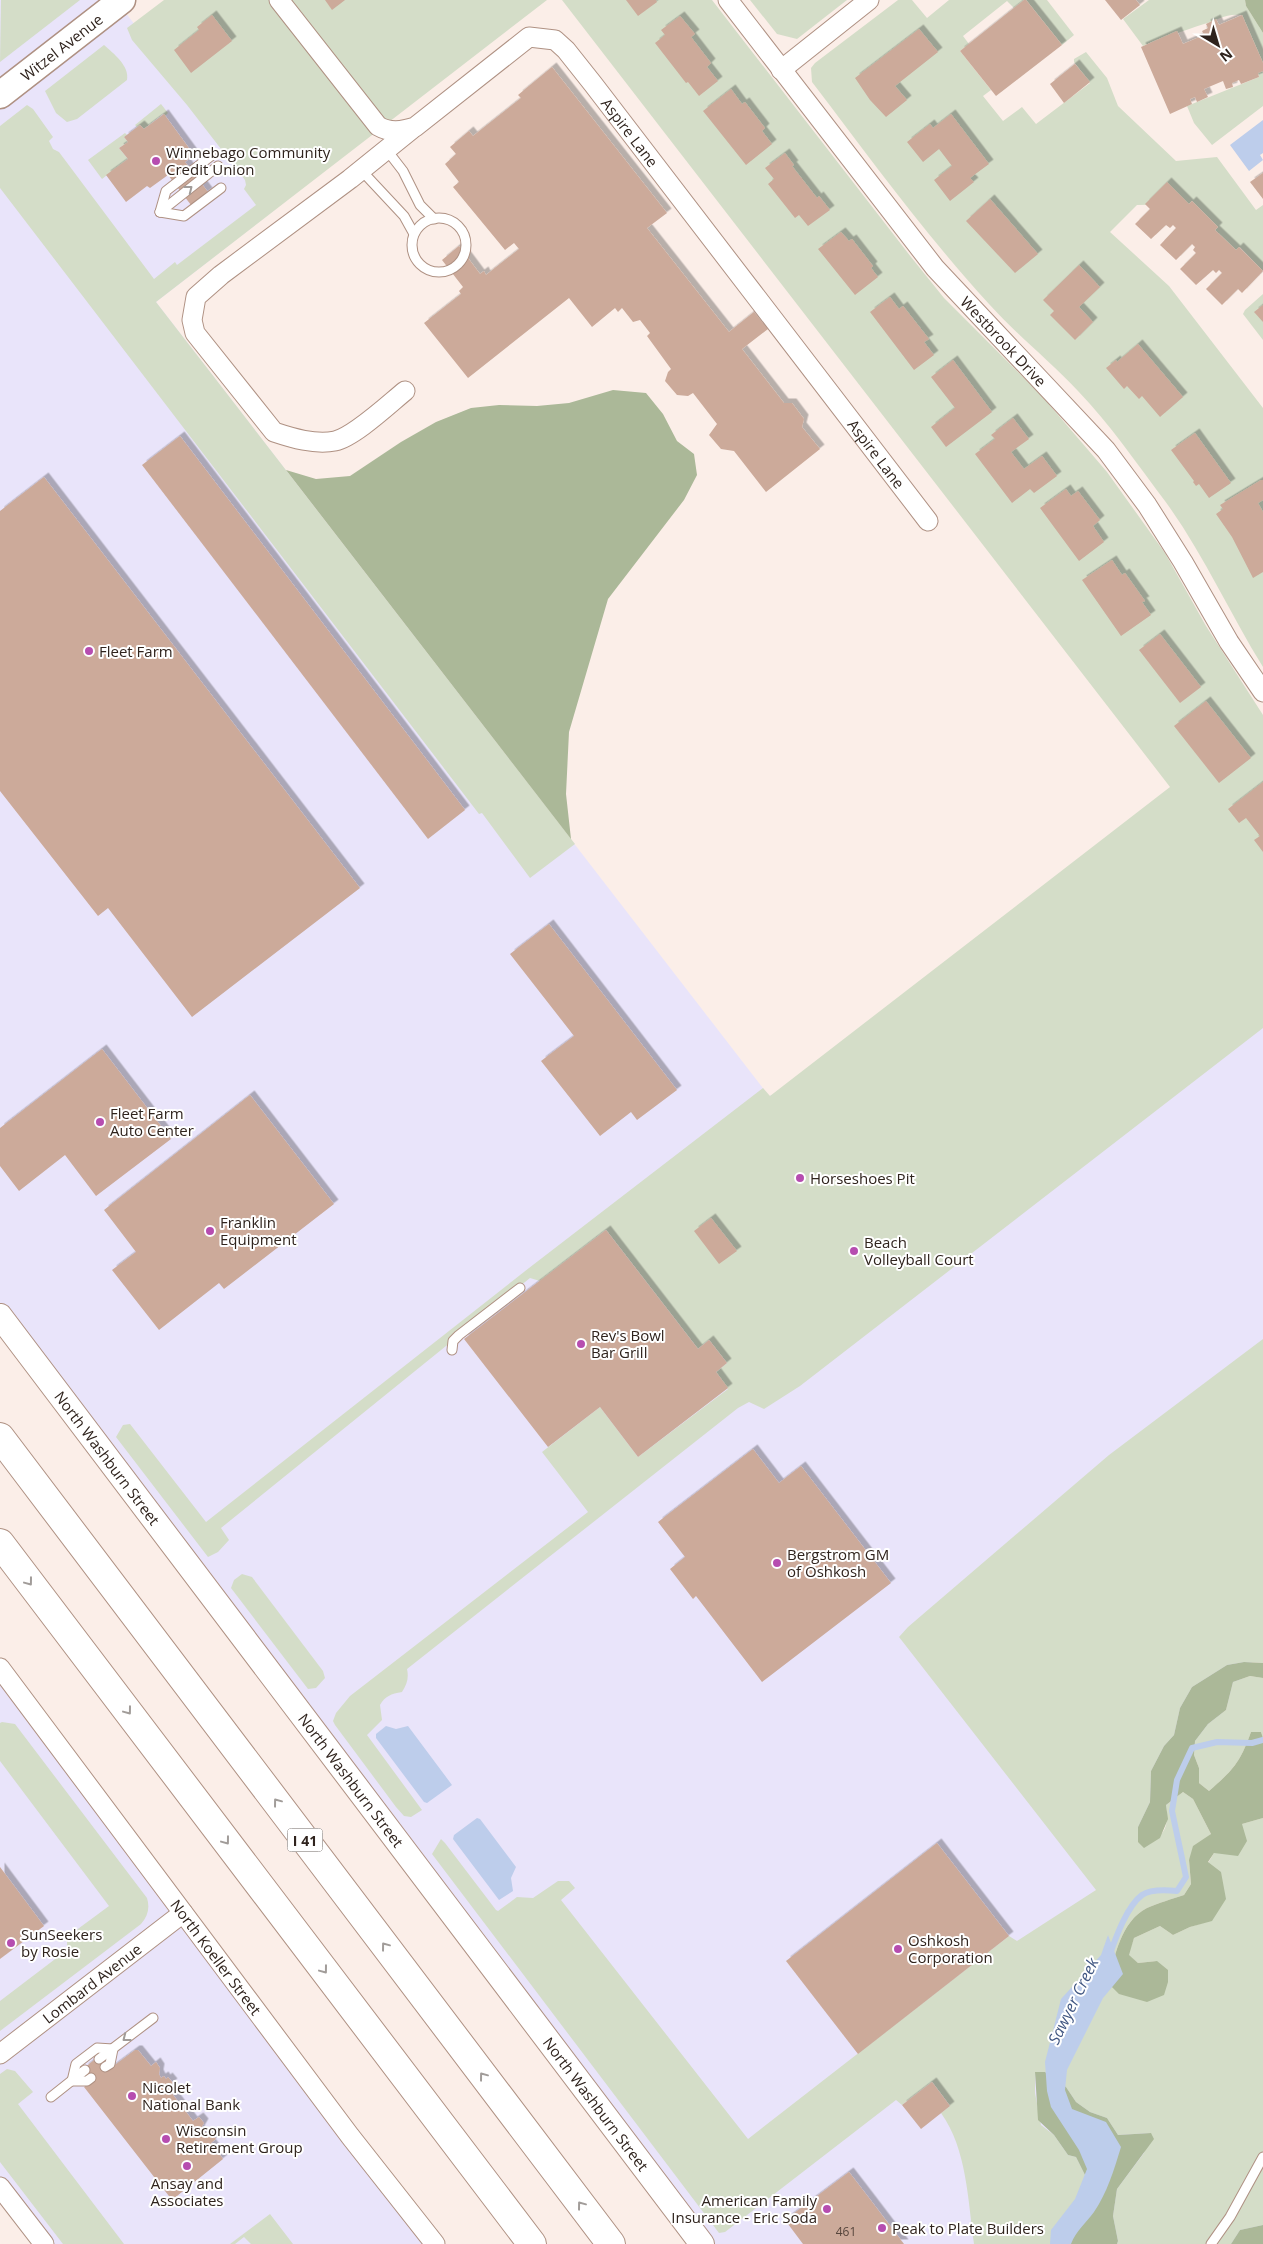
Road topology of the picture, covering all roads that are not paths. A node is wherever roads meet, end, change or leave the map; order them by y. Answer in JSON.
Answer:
{"nodes":[{"id":1,"x":122,"y":0,"type":"edge"},
{"id":2,"x":279,"y":0,"type":"edge"},
{"id":3,"x":728,"y":0,"type":"edge"},
{"id":4,"x":869,"y":0,"type":"edge"},
{"id":5,"x":781,"y":70,"type":"junction"},
{"id":6,"x":0,"y":94,"type":"edge"},
{"id":7,"x":414,"y":126,"type":"junction"},
{"id":8,"x":386,"y":149,"type":"junction"},
{"id":9,"x":211,"y":156,"type":"dead end"},
{"id":10,"x":218,"y":166,"type":"dead end"},
{"id":11,"x":360,"y":170,"type":"junction"},
{"id":12,"x":221,"y":188,"type":"dead end"},
{"id":13,"x":160,"y":212,"type":"junction"},
{"id":14,"x":434,"y":219,"type":"junction"},
{"id":15,"x":414,"y":234,"type":"junction"},
{"id":16,"x":405,"y":391,"type":"dead end"},
{"id":17,"x":928,"y":521,"type":"dead end"},
{"id":18,"x":1263,"y":692,"type":"edge"},
{"id":19,"x":520,"y":1288,"type":"dead end"},
{"id":20,"x":0,"y":1316,"type":"edge"},
{"id":21,"x":452,"y":1350,"type":"dead end"},
{"id":22,"x":0,"y":1437,"type":"edge"},
{"id":23,"x":0,"y":1543,"type":"edge"},
{"id":24,"x":0,"y":1668,"type":"edge"},
{"id":25,"x":183,"y":1913,"type":"junction"},
{"id":26,"x":153,"y":2018,"type":"dead end"},
{"id":27,"x":113,"y":2049,"type":"junction"},
{"id":28,"x":0,"y":2054,"type":"edge"},
{"id":29,"x":102,"y":2063,"type":"dead end"},
{"id":30,"x":88,"y":2074,"type":"dead end"},
{"id":31,"x":72,"y":2080,"type":"junction"},
{"id":32,"x":51,"y":2097,"type":"dead end"},
{"id":33,"x":1263,"y":2157,"type":"edge"},
{"id":34,"x":0,"y":2187,"type":"edge"},
{"id":35,"x":44,"y":2244,"type":"edge"},
{"id":36,"x":435,"y":2244,"type":"edge"},
{"id":37,"x":532,"y":2244,"type":"edge"},
{"id":38,"x":611,"y":2244,"type":"edge"},
{"id":39,"x":702,"y":2244,"type":"edge"},
{"id":40,"x":1211,"y":2244,"type":"edge"}],
"edges":[{"from":1,"to":6,"type":"main road","name":"Witzel Avenue"},
{"from":2,"to":7,"type":"street","name":"Aspire Lane"},
{"from":3,"to":5,"type":"street","name":"Westbrook Drive"},
{"from":4,"to":5,"type":"street"},
{"from":5,"to":18,"type":"street","name":"Westbrook Drive"},
{"from":7,"to":8,"type":"street"},
{"from":7,"to":17,"type":"street","name":"Aspire Lane"},
{"from":8,"to":11,"type":"street"},
{"from":8,"to":14,"type":"lane"},
{"from":9,"to":13,"type":"lane"},
{"from":13,"to":10,"type":"lane","one_way":true},
{"from":11,"to":15,"type":"lane"},
{"from":11,"to":16,"type":"street"},
{"from":12,"to":13,"type":"lane"},
{"from":14,"to":15,"type":"lane"},
{"from":14,"to":15,"type":"lane"},
{"from":19,"to":21,"type":"lane"},
{"from":20,"to":39,"type":"street","name":"North Washburn Street"},
{"from":38,"to":22,"type":"highway","number":"I 41","one_way":true},
{"from":23,"to":37,"type":"highway","one_way":true},
{"from":24,"to":25,"type":"street","name":"North Koeller Street"},
{"from":25,"to":28,"type":"street","name":"Lombard Avenue"},
{"from":25,"to":36,"type":"street","name":"North Koeller Street"},
{"from":26,"to":27,"type":"lane","one_way":true},
{"from":27,"to":29,"type":"lane"},
{"from":27,"to":31,"type":"lane"},
{"from":30,"to":31,"type":"lane"},
{"from":31,"to":32,"type":"lane"},
{"from":33,"to":40,"type":"lane"},
{"from":34,"to":35,"type":"street"}]}
